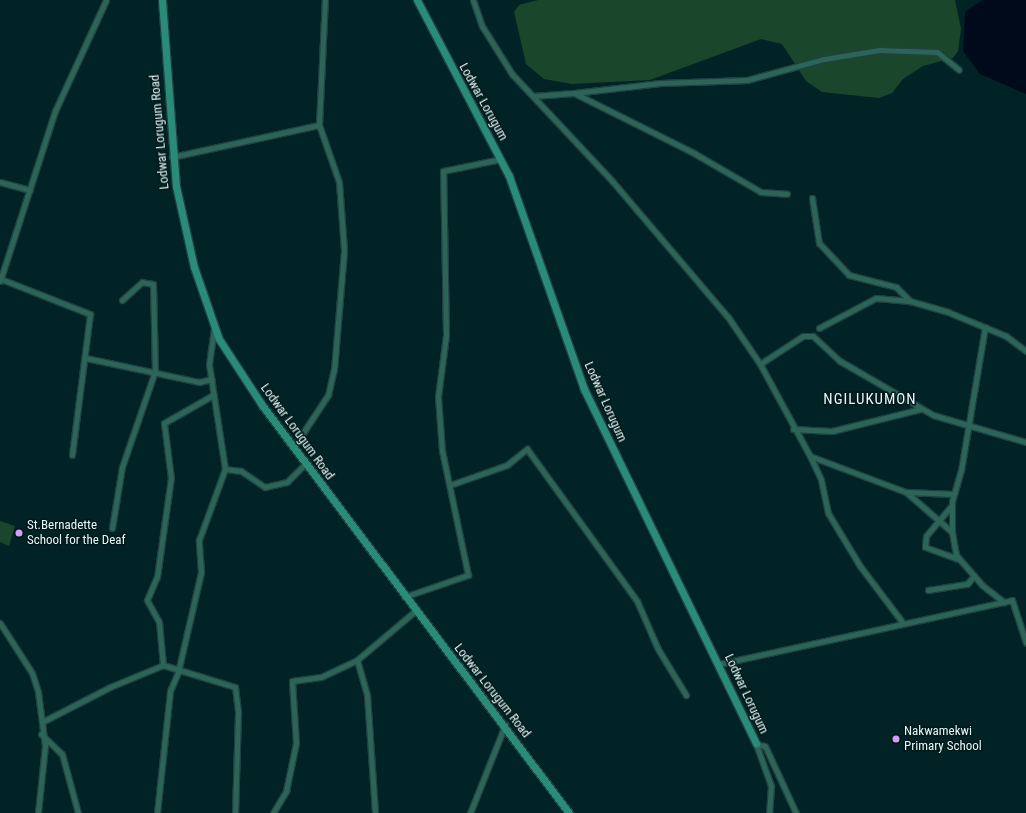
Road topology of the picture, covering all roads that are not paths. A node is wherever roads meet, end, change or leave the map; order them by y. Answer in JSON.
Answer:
{"nodes":[{"id":1,"x":106,"y":0,"type":"edge"},
{"id":2,"x":162,"y":0,"type":"edge"},
{"id":3,"x":325,"y":0,"type":"edge"},
{"id":4,"x":417,"y":0,"type":"edge"},
{"id":5,"x":472,"y":0,"type":"edge"},
{"id":6,"x":959,"y":70,"type":"dead end"},
{"id":7,"x":574,"y":93,"type":"junction"},
{"id":8,"x":534,"y":96,"type":"junction"},
{"id":9,"x":319,"y":125,"type":"junction"},
{"id":10,"x":172,"y":157,"type":"junction"},
{"id":11,"x":500,"y":159,"type":"junction"},
{"id":12,"x":0,"y":182,"type":"edge"},
{"id":13,"x":30,"y":190,"type":"junction"},
{"id":14,"x":787,"y":194,"type":"dead end"},
{"id":15,"x":812,"y":198,"type":"dead end"},
{"id":16,"x":0,"y":280,"type":"edge"},
{"id":17,"x":122,"y":300,"type":"dead end"},
{"id":18,"x":910,"y":302,"type":"junction"},
{"id":19,"x":214,"y":327,"type":"junction"},
{"id":20,"x":985,"y":327,"type":"junction"},
{"id":21,"x":819,"y":328,"type":"dead end"},
{"id":22,"x":1026,"y":351,"type":"edge"},
{"id":23,"x":86,"y":358,"type":"junction"},
{"id":24,"x":760,"y":364,"type":"junction"},
{"id":25,"x":155,"y":372,"type":"junction"},
{"id":26,"x":212,"y":379,"type":"junction"},
{"id":27,"x":213,"y":395,"type":"junction"},
{"id":28,"x":921,"y":409,"type":"junction"},
{"id":29,"x":967,"y":427,"type":"junction"},
{"id":30,"x":793,"y":428,"type":"junction"},
{"id":31,"x":1026,"y":442,"type":"edge"},
{"id":32,"x":293,"y":448,"type":"junction"},
{"id":33,"x":72,"y":454,"type":"dead end"},
{"id":34,"x":810,"y":456,"type":"junction"},
{"id":35,"x":306,"y":464,"type":"junction"},
{"id":36,"x":225,"y":469,"type":"junction"},
{"id":37,"x":450,"y":485,"type":"junction"},
{"id":38,"x":906,"y":492,"type":"junction"},
{"id":39,"x":954,"y":494,"type":"junction"},
{"id":40,"x":952,"y":505,"type":"junction"},
{"id":41,"x":938,"y":523,"type":"junction"},
{"id":42,"x":112,"y":528,"type":"dead end"},
{"id":43,"x":952,"y":532,"type":"junction"},
{"id":44,"x":960,"y":560,"type":"junction"},
{"id":45,"x":974,"y":576,"type":"junction"},
{"id":46,"x":928,"y":590,"type":"dead end"},
{"id":47,"x":404,"y":597,"type":"junction"},
{"id":48,"x":1004,"y":602,"type":"junction"},
{"id":49,"x":415,"y":611,"type":"junction"},
{"id":50,"x":0,"y":623,"type":"edge"},
{"id":51,"x":903,"y":623,"type":"junction"},
{"id":52,"x":1026,"y":643,"type":"edge"},
{"id":53,"x":357,"y":660,"type":"junction"},
{"id":54,"x":719,"y":664,"type":"junction"},
{"id":55,"x":163,"y":665,"type":"junction"},
{"id":56,"x":178,"y":672,"type":"junction"},
{"id":57,"x":686,"y":695,"type":"dead end"},
{"id":58,"x":42,"y":722,"type":"junction"},
{"id":59,"x":505,"y":725,"type":"junction"},
{"id":60,"x":41,"y":734,"type":"junction"},
{"id":61,"x":756,"y":744,"type":"junction"},
{"id":62,"x":38,"y":813,"type":"edge"},
{"id":63,"x":78,"y":813,"type":"edge"},
{"id":64,"x":157,"y":813,"type":"edge"},
{"id":65,"x":235,"y":813,"type":"edge"},
{"id":66,"x":273,"y":813,"type":"edge"},
{"id":67,"x":375,"y":813,"type":"edge"},
{"id":68,"x":470,"y":813,"type":"edge"},
{"id":69,"x":569,"y":813,"type":"edge"},
{"id":70,"x":769,"y":813,"type":"edge"},
{"id":71,"x":796,"y":813,"type":"edge"}],
"edges":[{"from":1,"to":13,"type":"street"},
{"from":2,"to":10,"type":"main road","name":"Lodwar Lorugum Road"},
{"from":3,"to":9,"type":"street"},
{"from":4,"to":11,"type":"main road","name":"Lodwar Lorugum"},
{"from":5,"to":8,"type":"street"},
{"from":6,"to":7,"type":"street"},
{"from":7,"to":8,"type":"street"},
{"from":7,"to":14,"type":"street"},
{"from":8,"to":24,"type":"street"},
{"from":9,"to":10,"type":"street"},
{"from":9,"to":32,"type":"street"},
{"from":10,"to":19,"type":"main road","name":"Lodwar Lorugum Road"},
{"from":11,"to":37,"type":"street"},
{"from":11,"to":54,"type":"main road","name":"Lodwar Lorugum"},
{"from":12,"to":13,"type":"street"},
{"from":13,"to":16,"type":"street"},
{"from":15,"to":18,"type":"street"},
{"from":16,"to":23,"type":"street"},
{"from":17,"to":25,"type":"street"},
{"from":18,"to":20,"type":"street"},
{"from":18,"to":21,"type":"street"},
{"from":19,"to":26,"type":"street"},
{"from":19,"to":32,"type":"main road","name":"Lodwar Lorugum Road"},
{"from":20,"to":22,"type":"street"},
{"from":20,"to":29,"type":"street"},
{"from":23,"to":25,"type":"street"},
{"from":23,"to":33,"type":"street"},
{"from":24,"to":28,"type":"street"},
{"from":24,"to":30,"type":"street"},
{"from":25,"to":26,"type":"street"},
{"from":25,"to":42,"type":"street"},
{"from":26,"to":27,"type":"street"},
{"from":27,"to":36,"type":"street"},
{"from":27,"to":55,"type":"street"},
{"from":28,"to":29,"type":"street"},
{"from":28,"to":30,"type":"street"},
{"from":29,"to":31,"type":"street"},
{"from":29,"to":39,"type":"street"},
{"from":30,"to":34,"type":"street"},
{"from":32,"to":35,"type":"main road","name":"Lodwar Lorugum Road"},
{"from":34,"to":38,"type":"street"},
{"from":34,"to":51,"type":"street"},
{"from":35,"to":36,"type":"street"},
{"from":35,"to":47,"type":"main road","name":"Lodwar Lorugum Road"},
{"from":36,"to":56,"type":"street"},
{"from":37,"to":47,"type":"street"},
{"from":37,"to":57,"type":"street"},
{"from":38,"to":39,"type":"street"},
{"from":38,"to":41,"type":"street"},
{"from":39,"to":40,"type":"street"},
{"from":40,"to":41,"type":"street"},
{"from":40,"to":43,"type":"street"},
{"from":41,"to":43,"type":"street"},
{"from":41,"to":44,"type":"street"},
{"from":43,"to":44,"type":"street"},
{"from":44,"to":45,"type":"street"},
{"from":45,"to":46,"type":"street"},
{"from":45,"to":48,"type":"street"},
{"from":47,"to":49,"type":"main road","name":"Lodwar Lorugum Road"},
{"from":48,"to":51,"type":"street"},
{"from":48,"to":52,"type":"street"},
{"from":49,"to":53,"type":"street"},
{"from":49,"to":59,"type":"main road","name":"Lodwar Lorugum Road"},
{"from":50,"to":58,"type":"street"},
{"from":51,"to":54,"type":"street"},
{"from":53,"to":66,"type":"street"},
{"from":53,"to":67,"type":"street"},
{"from":54,"to":61,"type":"main road","name":"Lodwar Lorugum"},
{"from":55,"to":56,"type":"street"},
{"from":55,"to":58,"type":"street"},
{"from":56,"to":64,"type":"street"},
{"from":56,"to":65,"type":"street"},
{"from":58,"to":60,"type":"street"},
{"from":59,"to":68,"type":"street"},
{"from":59,"to":69,"type":"main road","name":"Lodwar Lorugum Road"},
{"from":60,"to":62,"type":"street"},
{"from":60,"to":63,"type":"street"},
{"from":61,"to":70,"type":"street","name":"Lodwar Lorugum"},
{"from":61,"to":71,"type":"street"}]}
